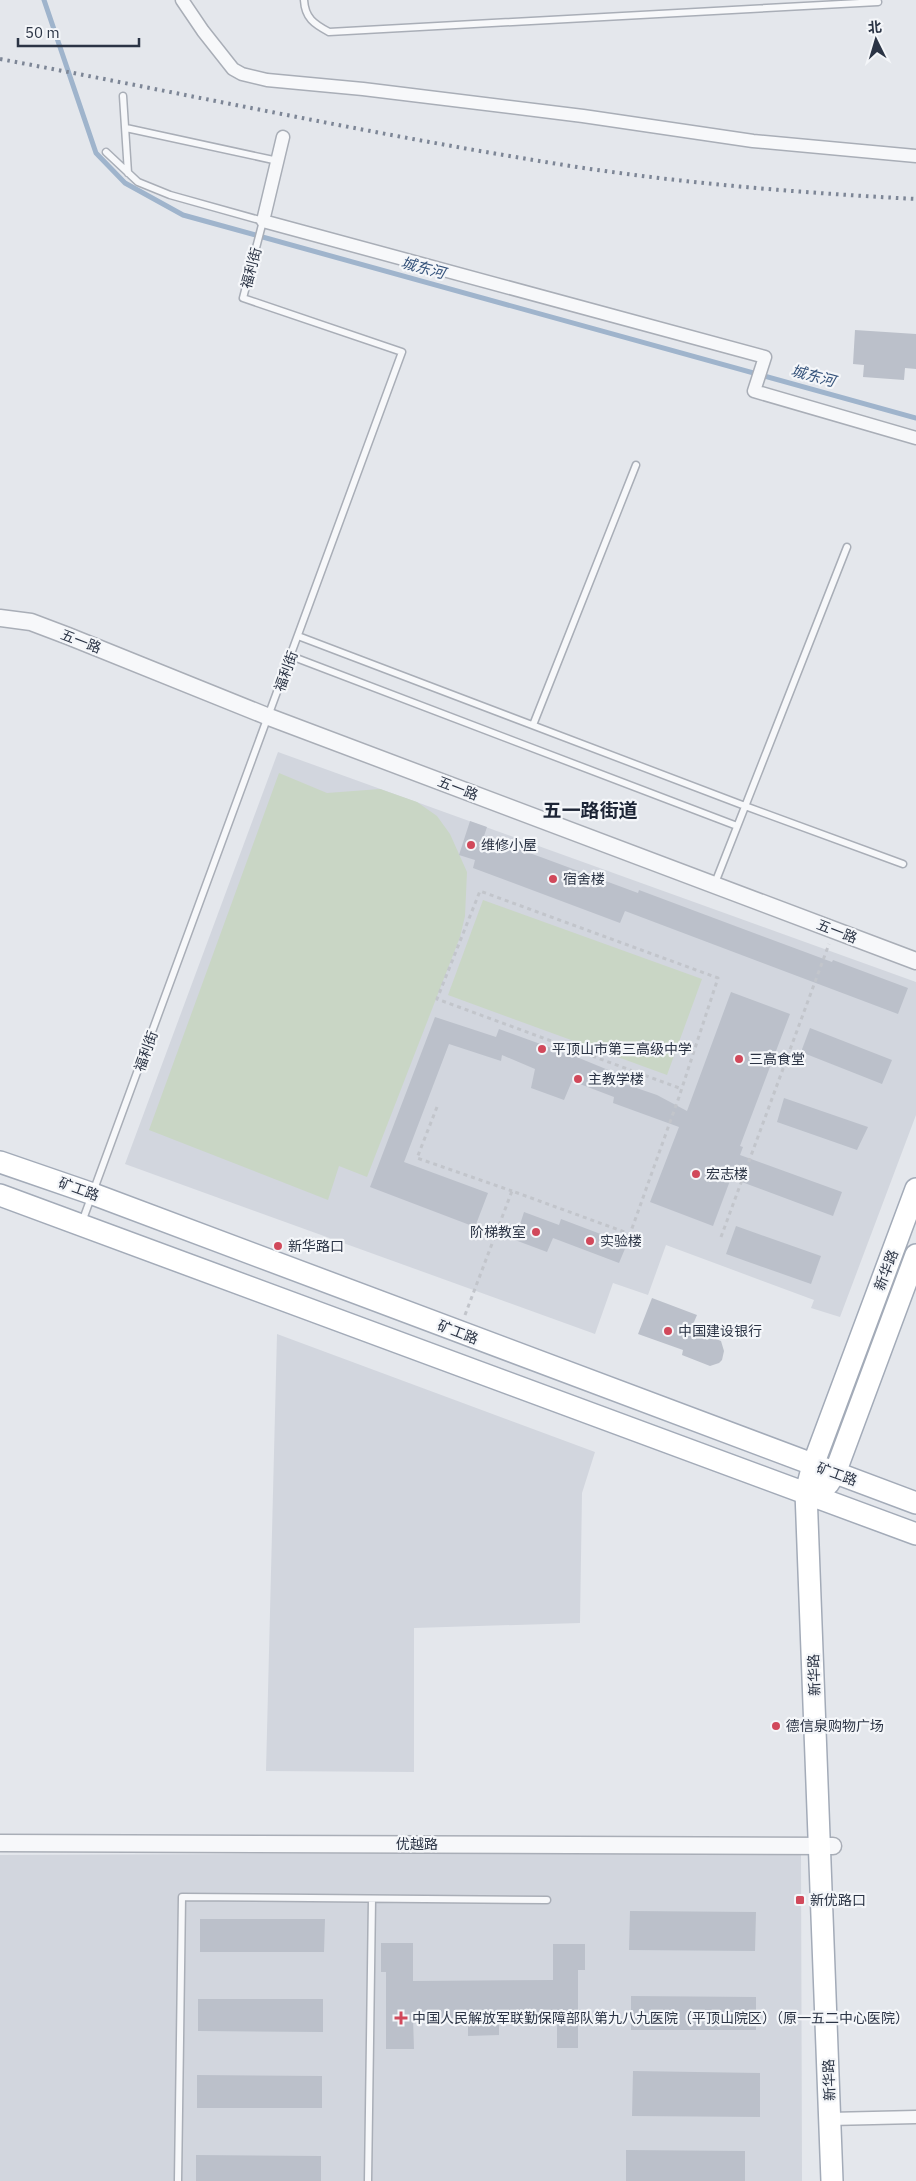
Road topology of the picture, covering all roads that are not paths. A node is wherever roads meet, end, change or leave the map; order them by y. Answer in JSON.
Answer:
{"nodes":[{"id":1,"x":182,"y":0,"type":"edge"},
{"id":2,"x":304,"y":0,"type":"edge"},
{"id":3,"x":878,"y":2,"type":"dead end"},
{"id":4,"x":123,"y":96,"type":"dead end"},
{"id":5,"x":126,"y":128,"type":"junction"},
{"id":6,"x":283,"y":137,"type":"dead end"},
{"id":7,"x":106,"y":152,"type":"dead end"},
{"id":8,"x":916,"y":156,"type":"edge"},
{"id":9,"x":278,"y":161,"type":"junction"},
{"id":10,"x":128,"y":173,"type":"junction"},
{"id":11,"x":263,"y":221,"type":"junction"},
{"id":12,"x":916,"y":438,"type":"edge"},
{"id":13,"x":636,"y":465,"type":"dead end"},
{"id":14,"x":847,"y":547,"type":"dead end"},
{"id":15,"x":0,"y":618,"type":"edge"},
{"id":16,"x":298,"y":636,"type":"junction"},
{"id":17,"x":291,"y":656,"type":"junction"},
{"id":18,"x":269,"y":717,"type":"junction"},
{"id":19,"x":533,"y":725,"type":"junction"},
{"id":20,"x":745,"y":806,"type":"junction"},
{"id":21,"x":737,"y":826,"type":"junction"},
{"id":22,"x":903,"y":864,"type":"dead end"},
{"id":23,"x":714,"y":885,"type":"junction"},
{"id":24,"x":916,"y":961,"type":"edge"},
{"id":25,"x":0,"y":1162,"type":"edge"},
{"id":26,"x":916,"y":1189,"type":"edge"},
{"id":27,"x":93,"y":1194,"type":"junction"},
{"id":28,"x":0,"y":1195,"type":"edge"},
{"id":29,"x":82,"y":1224,"type":"junction"},
{"id":30,"x":916,"y":1255,"type":"edge"},
{"id":31,"x":812,"y":1465,"type":"junction"},
{"id":32,"x":835,"y":1473,"type":"junction"},
{"id":33,"x":813,"y":1495,"type":"junction"},
{"id":34,"x":916,"y":1503,"type":"edge"},
{"id":35,"x":916,"y":1534,"type":"edge"},
{"id":36,"x":0,"y":1843,"type":"edge"},
{"id":37,"x":827,"y":1846,"type":"junction"},
{"id":38,"x":372,"y":1899,"type":"junction"},
{"id":39,"x":547,"y":1900,"type":"dead end"},
{"id":40,"x":916,"y":2117,"type":"edge"},
{"id":41,"x":835,"y":2118,"type":"junction"},
{"id":42,"x":178,"y":2181,"type":"edge"},
{"id":43,"x":368,"y":2181,"type":"edge"},
{"id":44,"x":832,"y":2181,"type":"edge"},
{"id":45,"x":842,"y":2181,"type":"edge"}],
"edges":[{"from":1,"to":8,"type":"street"},
{"from":2,"to":3,"type":"lane"},
{"from":4,"to":5,"type":"lane"},
{"from":5,"to":9,"type":"lane"},
{"from":5,"to":10,"type":"lane"},
{"from":6,"to":9,"type":"street"},
{"from":7,"to":10,"type":"lane"},
{"from":9,"to":11,"type":"street"},
{"from":10,"to":11,"type":"lane"},
{"from":11,"to":12,"type":"street"},
{"from":11,"to":16,"type":"lane","name":"福利街"},
{"from":13,"to":19,"type":"lane"},
{"from":14,"to":20,"type":"lane"},
{"from":15,"to":18,"type":"street","name":"五一路"},
{"from":16,"to":17,"type":"lane","name":"福利街"},
{"from":16,"to":19,"type":"lane"},
{"from":17,"to":18,"type":"lane","name":"福利街"},
{"from":17,"to":21,"type":"lane"},
{"from":18,"to":23,"type":"street","name":"五一路"},
{"from":18,"to":27,"type":"lane","name":"福利街"},
{"from":19,"to":20,"type":"lane"},
{"from":20,"to":21,"type":"lane"},
{"from":20,"to":22,"type":"lane"},
{"from":21,"to":23,"type":"lane"},
{"from":23,"to":24,"type":"street","name":"五一路"},
{"from":25,"to":27,"type":"main road","name":"矿工路"},
{"from":26,"to":31,"type":"main road","name":"新华路"},
{"from":27,"to":29,"type":"lane","name":"福利街"},
{"from":27,"to":31,"type":"main road","name":"矿工路"},
{"from":28,"to":29,"type":"main road","name":"矿工路"},
{"from":29,"to":33,"type":"main road","name":"矿工路"},
{"from":30,"to":32,"type":"main road","name":"新华路"},
{"from":31,"to":32,"type":"main road","name":"矿工路"},
{"from":31,"to":33,"type":"main road","name":"新华路"},
{"from":32,"to":33,"type":"main road","name":"新华路"},
{"from":32,"to":34,"type":"main road","name":"矿工路"},
{"from":33,"to":35,"type":"main road","name":"矿工路"},
{"from":33,"to":37,"type":"main road","name":"新华路"},
{"from":36,"to":37,"type":"street","name":"优越路"},
{"from":37,"to":41,"type":"main road","name":"新华路"},
{"from":38,"to":39,"type":"lane"},
{"from":38,"to":42,"type":"lane"},
{"from":38,"to":43,"type":"lane"},
{"from":40,"to":41,"type":"street"},
{"from":41,"to":44,"type":"main road","name":"新华路"},
{"from":41,"to":45,"type":"main road","name":"新华路"}]}
